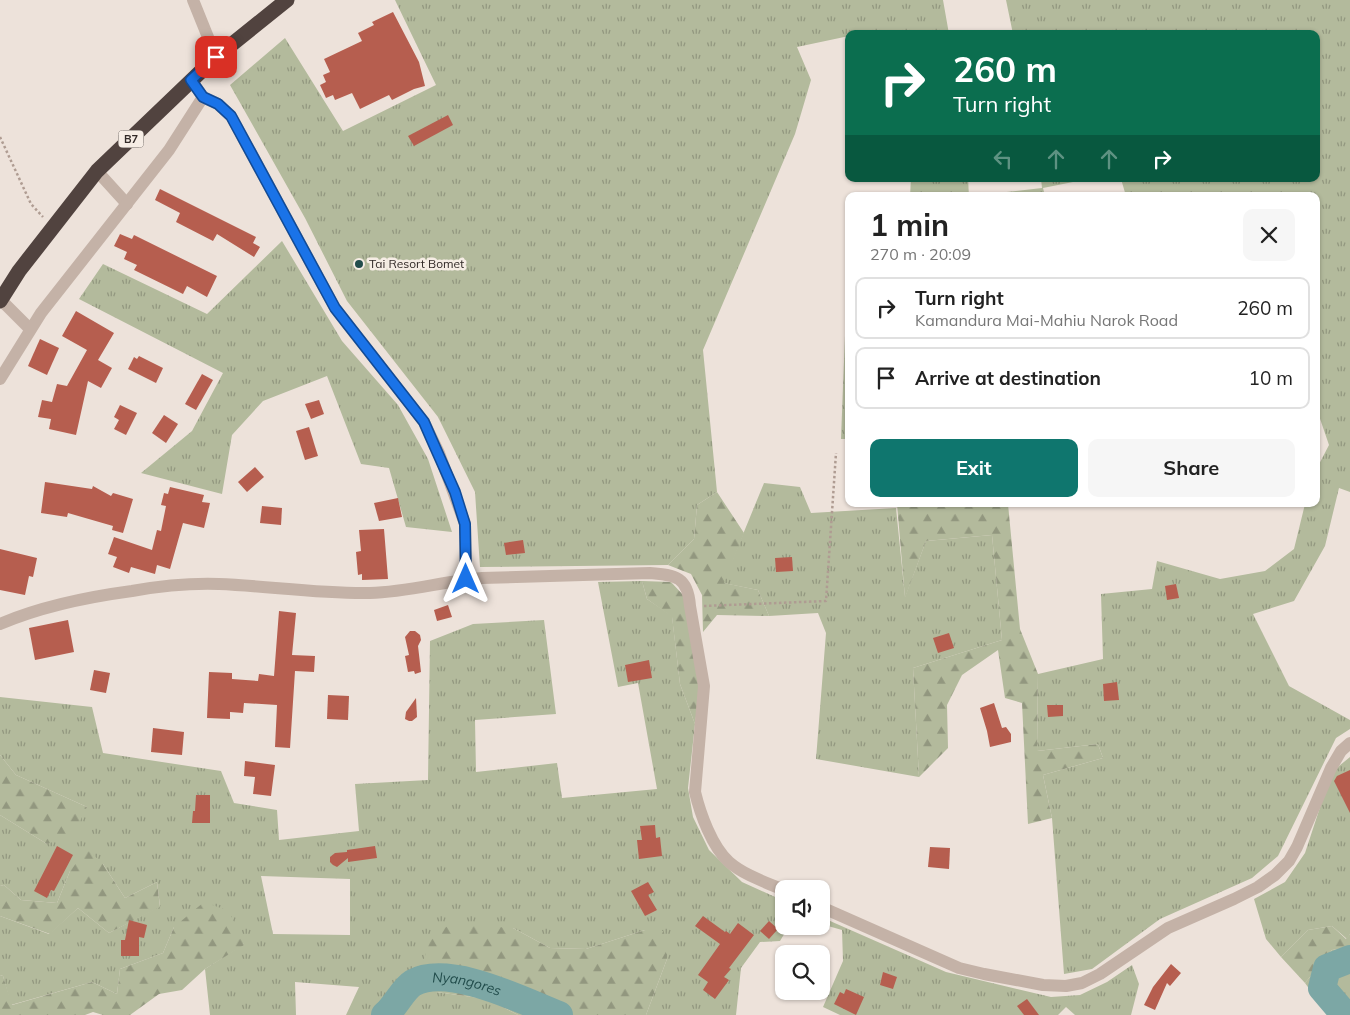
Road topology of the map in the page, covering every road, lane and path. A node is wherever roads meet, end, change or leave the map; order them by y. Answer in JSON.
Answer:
{"nodes":[{"id":1,"x":193,"y":0,"type":"edge"},
{"id":2,"x":287,"y":0,"type":"edge"},
{"id":3,"x":216,"y":57,"type":"junction"},
{"id":4,"x":191,"y":80,"type":"junction"},
{"id":5,"x":203,"y":97,"type":"junction"},
{"id":6,"x":0,"y":137,"type":"edge"},
{"id":7,"x":97,"y":171,"type":"junction"},
{"id":8,"x":127,"y":204,"type":"junction"},
{"id":9,"x":54,"y":226,"type":"junction"},
{"id":10,"x":0,"y":300,"type":"edge"},
{"id":11,"x":30,"y":329,"type":"junction"},
{"id":12,"x":0,"y":379,"type":"edge"},
{"id":13,"x":836,"y":453,"type":"dead end"},
{"id":14,"x":466,"y":579,"type":"junction"},
{"id":15,"x":690,"y":606,"type":"junction"},
{"id":16,"x":0,"y":624,"type":"edge"},
{"id":17,"x":1350,"y":743,"type":"edge"},
{"id":18,"x":775,"y":886,"type":"edge"},
{"id":19,"x":830,"y":911,"type":"edge"}],
"edges":[{"from":1,"to":3,"type":"street"},
{"from":2,"to":3,"type":"highway","number":"B7"},
{"from":3,"to":4,"type":"highway","number":"B7"},
{"from":4,"to":5,"type":"street"},
{"from":4,"to":7,"type":"highway","number":"B7"},
{"from":5,"to":8,"type":"street"},
{"from":5,"to":14,"type":"street"},
{"from":6,"to":9,"type":"path"},
{"from":7,"to":8,"type":"street"},
{"from":7,"to":9,"type":"highway","number":"B7"},
{"from":8,"to":11,"type":"street"},
{"from":9,"to":10,"type":"highway","number":"B7"},
{"from":10,"to":11,"type":"street"},
{"from":11,"to":12,"type":"street"},
{"from":13,"to":15,"type":"path"},
{"from":14,"to":15,"type":"street"},
{"from":14,"to":16,"type":"street"},
{"from":15,"to":18,"type":"street"},
{"from":17,"to":19,"type":"street"}]}
